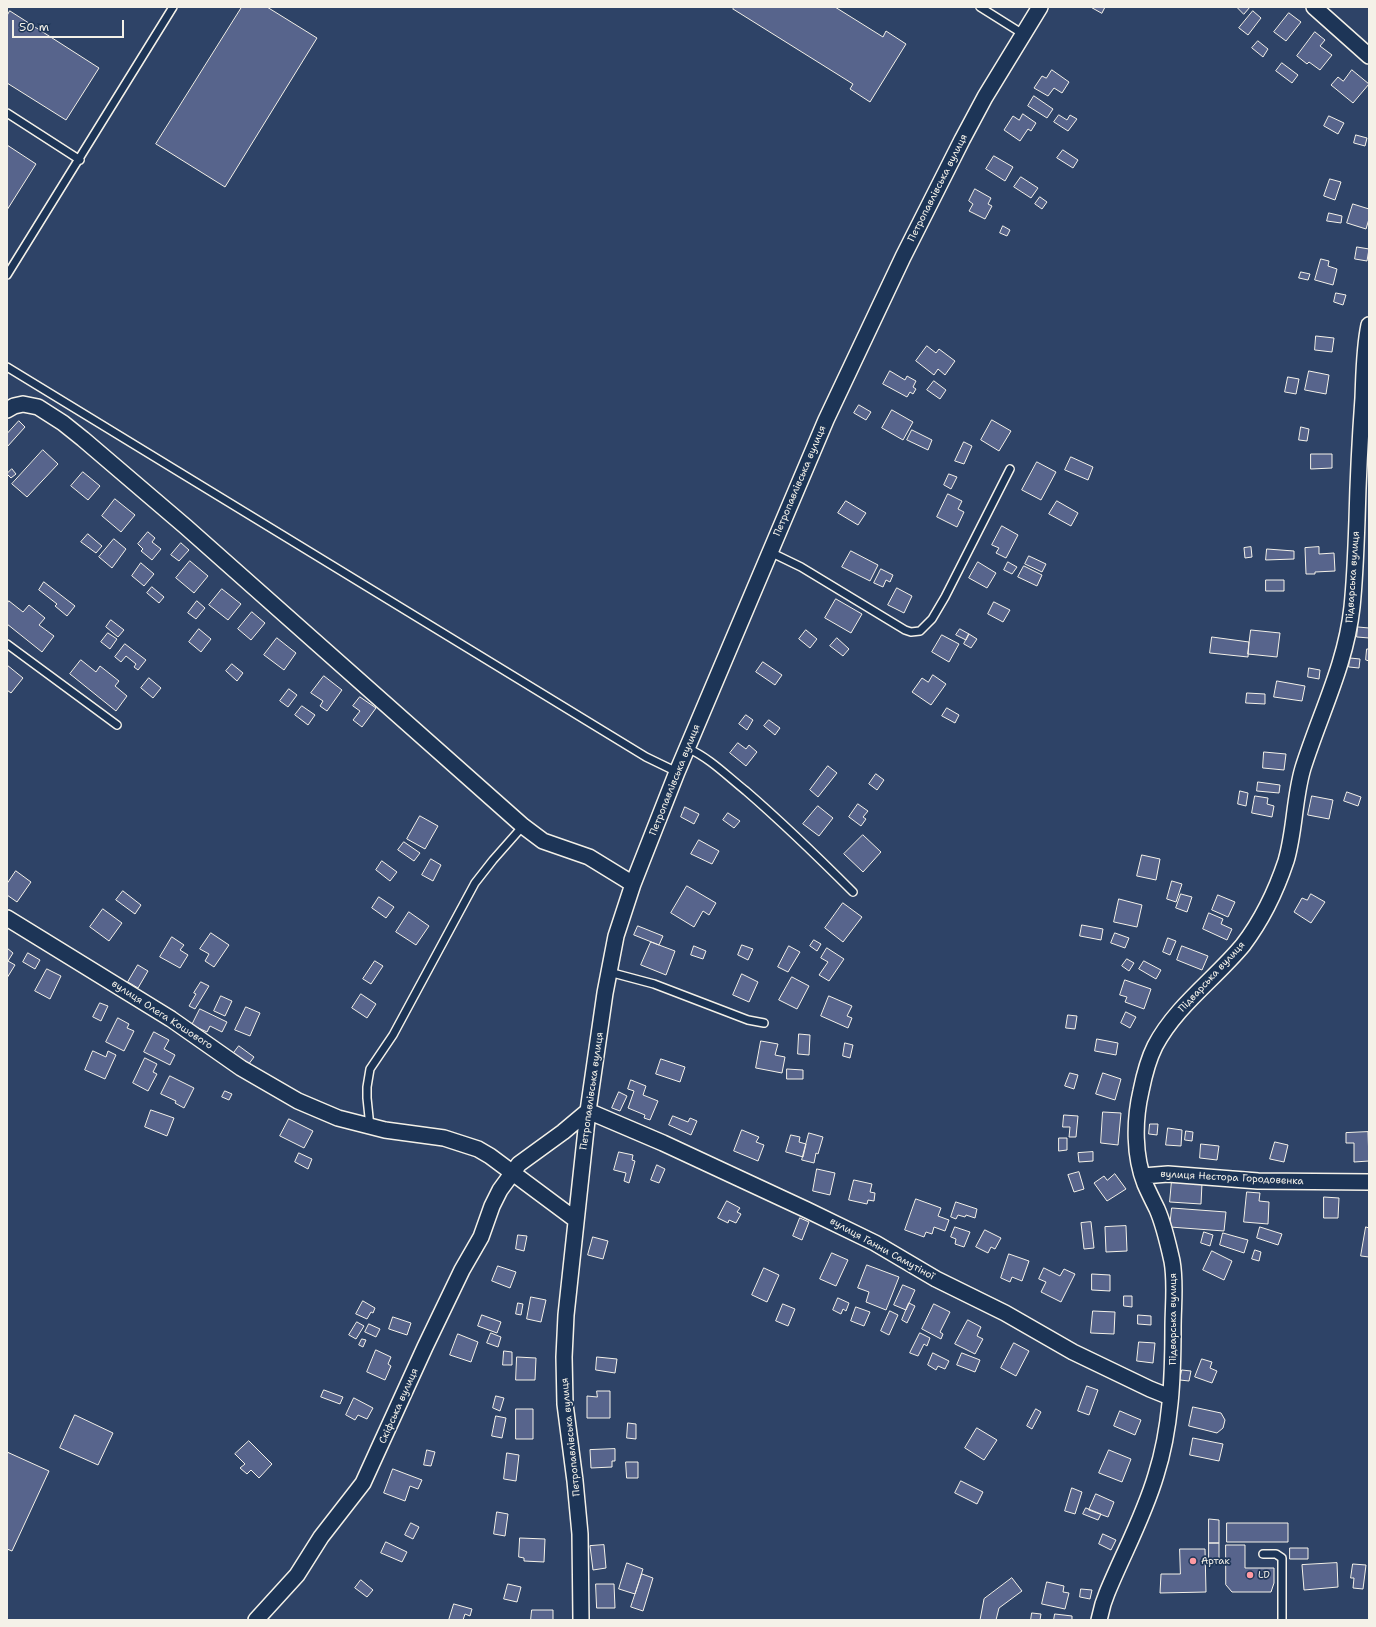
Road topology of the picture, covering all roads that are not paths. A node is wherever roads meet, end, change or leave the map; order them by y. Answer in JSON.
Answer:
{"nodes":[{"id":1,"x":173,"y":7,"type":"edge"},
{"id":2,"x":980,"y":7,"type":"edge"},
{"id":3,"x":1040,"y":7,"type":"edge"},
{"id":4,"x":1314,"y":7,"type":"edge"},
{"id":5,"x":1023,"y":34,"type":"junction"},
{"id":6,"x":1369,"y":56,"type":"edge"},
{"id":7,"x":7,"y":113,"type":"edge"},
{"id":8,"x":80,"y":160,"type":"junction"},
{"id":9,"x":8,"y":271,"type":"edge"},
{"id":10,"x":1369,"y":324,"type":"edge"},
{"id":11,"x":7,"y":367,"type":"edge"},
{"id":12,"x":7,"y":410,"type":"edge"},
{"id":13,"x":1010,"y":469,"type":"dead end"},
{"id":14,"x":770,"y":552,"type":"junction"},
{"id":15,"x":7,"y":644,"type":"edge"},
{"id":16,"x":117,"y":725,"type":"dead end"},
{"id":17,"x":687,"y":748,"type":"junction"},
{"id":18,"x":677,"y":772,"type":"junction"},
{"id":19,"x":523,"y":826,"type":"junction"},
{"id":20,"x":633,"y":884,"type":"junction"},
{"id":21,"x":853,"y":892,"type":"dead end"},
{"id":22,"x":7,"y":918,"type":"edge"},
{"id":23,"x":609,"y":972,"type":"junction"},
{"id":24,"x":764,"y":1023,"type":"dead end"},
{"id":25,"x":588,"y":1111,"type":"junction"},
{"id":26,"x":370,"y":1127,"type":"junction"},
{"id":27,"x":512,"y":1172,"type":"junction"},
{"id":28,"x":1143,"y":1176,"type":"junction"},
{"id":29,"x":1369,"y":1182,"type":"edge"},
{"id":30,"x":576,"y":1220,"type":"junction"},
{"id":31,"x":1170,"y":1397,"type":"junction"},
{"id":32,"x":1263,"y":1554,"type":"dead end"},
{"id":33,"x":256,"y":1620,"type":"edge"},
{"id":34,"x":581,"y":1620,"type":"edge"},
{"id":35,"x":1099,"y":1620,"type":"edge"},
{"id":36,"x":1282,"y":1620,"type":"edge"}],
"edges":[{"from":1,"to":8,"type":"lane"},
{"from":2,"to":5,"type":"lane"},
{"from":3,"to":5,"type":"street","name":"Петропавлівська вулиця"},
{"from":4,"to":6,"type":"street"},
{"from":5,"to":14,"type":"street","name":"Петропавлівська вулиця"},
{"from":7,"to":8,"type":"lane"},
{"from":8,"to":9,"type":"lane"},
{"from":10,"to":28,"type":"street","name":"Підварська вулиця"},
{"from":11,"to":18,"type":"lane"},
{"from":12,"to":19,"type":"street"},
{"from":13,"to":14,"type":"lane"},
{"from":14,"to":17,"type":"street","name":"Петропавлівська вулиця"},
{"from":15,"to":16,"type":"lane"},
{"from":17,"to":18,"type":"street","name":"Петропавлівська вулиця"},
{"from":17,"to":21,"type":"lane"},
{"from":18,"to":20,"type":"street","name":"Петропавлівська вулиця"},
{"from":19,"to":20,"type":"street"},
{"from":19,"to":26,"type":"lane"},
{"from":20,"to":23,"type":"street","name":"Петропавлівська вулиця"},
{"from":22,"to":26,"type":"street","name":"вулиця Олега Кошового"},
{"from":23,"to":24,"type":"lane"},
{"from":23,"to":25,"type":"street","name":"Петропавлівська вулиця"},
{"from":25,"to":27,"type":"street","name":"Скіфська вулиця"},
{"from":25,"to":30,"type":"street","name":"Петропавлівська вулиця"},
{"from":25,"to":31,"type":"street","name":"вулиця Ганни Самутіної"},
{"from":26,"to":27,"type":"street","name":"вулиця Олега Кошового"},
{"from":27,"to":30,"type":"street","name":"вулиця Олега Кошового"},
{"from":27,"to":33,"type":"street","name":"Скіфська вулиця"},
{"from":28,"to":29,"type":"street","name":"вулиця Нестора Городовенка"},
{"from":28,"to":31,"type":"street","name":"Підварська вулиця"},
{"from":30,"to":34,"type":"street","name":"Петропавлівська вулиця"},
{"from":31,"to":35,"type":"street","name":"Підварська вулиця"},
{"from":32,"to":36,"type":"lane"}]}
